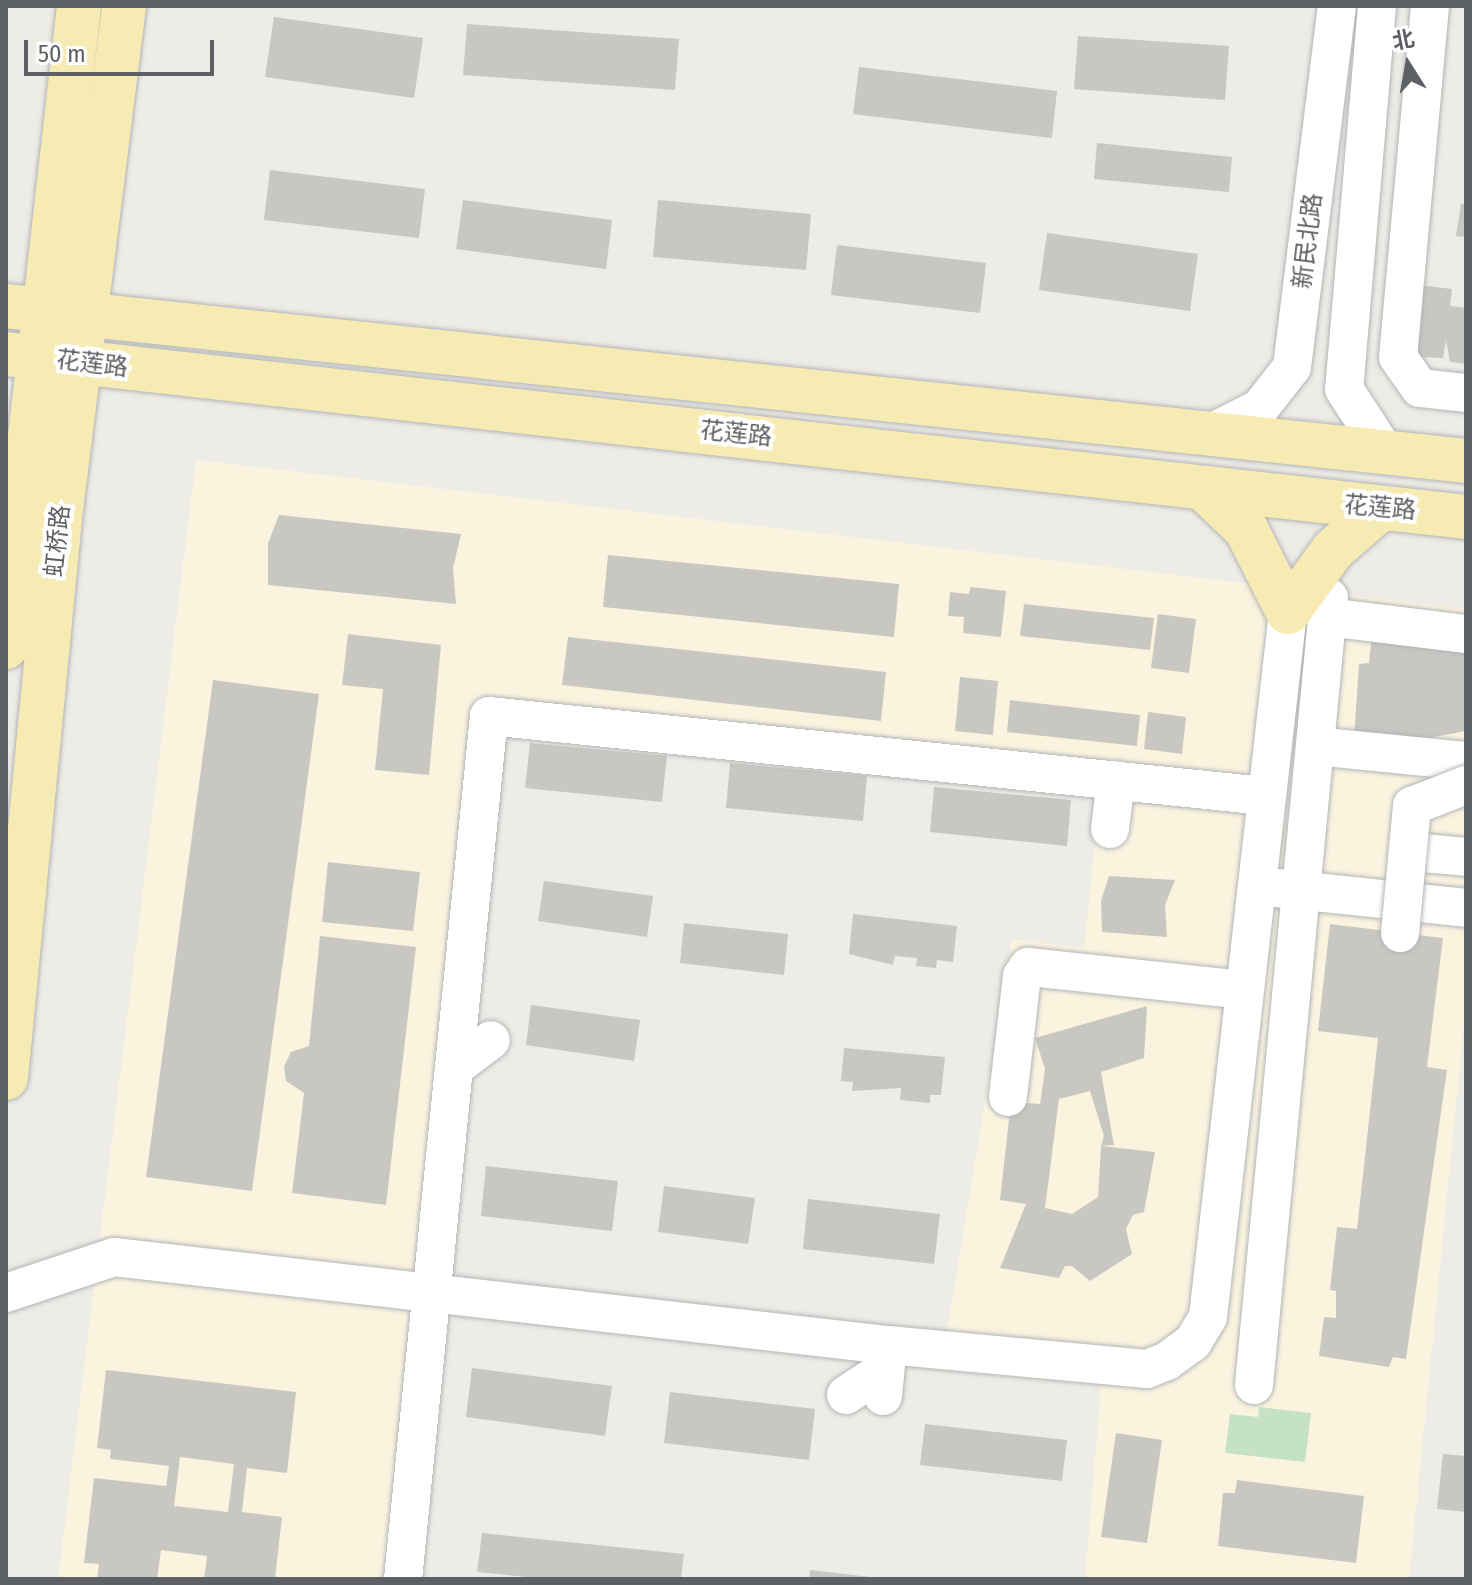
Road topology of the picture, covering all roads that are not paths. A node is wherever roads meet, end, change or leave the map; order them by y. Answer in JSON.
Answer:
{"nodes":[{"id":1,"x":79,"y":6,"type":"edge"},
{"id":2,"x":124,"y":6,"type":"edge"},
{"id":3,"x":1337,"y":6,"type":"edge"},
{"id":4,"x":1377,"y":6,"type":"edge"},
{"id":5,"x":1429,"y":6,"type":"edge"},
{"id":6,"x":63,"y":153,"type":"junction"},
{"id":7,"x":107,"y":159,"type":"junction"},
{"id":8,"x":47,"y":310,"type":"edge"},
{"id":9,"x":247,"y":332,"type":"junction"},
{"id":10,"x":41,"y":359,"type":"edge"},
{"id":11,"x":242,"y":382,"type":"junction"},
{"id":12,"x":1466,"y":393,"type":"edge"},
{"id":13,"x":1209,"y":434,"type":"junction"},
{"id":14,"x":1387,"y":455,"type":"junction"},
{"id":15,"x":1466,"y":461,"type":"edge"},
{"id":16,"x":1205,"y":490,"type":"junction"},
{"id":17,"x":1381,"y":508,"type":"junction"},
{"id":18,"x":40,"y":515,"type":"junction"},
{"id":19,"x":1466,"y":517,"type":"edge"},
{"id":20,"x":1315,"y":609,"type":"junction"},
{"id":21,"x":1466,"y":634,"type":"edge"},
{"id":22,"x":6,"y":647,"type":"edge"},
{"id":23,"x":1315,"y":746,"type":"junction"},
{"id":24,"x":1466,"y":761,"type":"edge"},
{"id":25,"x":1116,"y":780,"type":"junction"},
{"id":26,"x":1466,"y":785,"type":"edge"},
{"id":27,"x":1265,"y":796,"type":"junction"},
{"id":28,"x":1110,"y":829,"type":"dead end"},
{"id":29,"x":1424,"y":853,"type":"dead end"},
{"id":30,"x":1466,"y":857,"type":"edge"},
{"id":31,"x":1255,"y":886,"type":"junction"},
{"id":32,"x":1301,"y":891,"type":"junction"},
{"id":33,"x":1466,"y":908,"type":"edge"},
{"id":34,"x":1400,"y":933,"type":"dead end"},
{"id":35,"x":1243,"y":990,"type":"junction"},
{"id":36,"x":491,"y":1040,"type":"dead end"},
{"id":37,"x":458,"y":1065,"type":"junction"},
{"id":38,"x":6,"y":1078,"type":"edge"},
{"id":39,"x":1008,"y":1097,"type":"dead end"},
{"id":40,"x":6,"y":1293,"type":"edge"},
{"id":41,"x":433,"y":1294,"type":"junction"},
{"id":42,"x":885,"y":1370,"type":"junction"},
{"id":43,"x":1254,"y":1385,"type":"dead end"},
{"id":44,"x":846,"y":1395,"type":"dead end"},
{"id":45,"x":403,"y":1579,"type":"edge"}],
"edges":[{"from":1,"to":6,"type":"main road","name":"虹桥路"},
{"from":2,"to":7,"type":"main road","name":"虹桥路"},
{"from":3,"to":13,"type":"street","name":"新民北路"},
{"from":4,"to":14,"type":"street","name":"新民北路"},
{"from":5,"to":12,"type":"street"},
{"from":6,"to":7,"type":"main road"},
{"from":6,"to":8,"type":"main road","name":"虹桥路"},
{"from":7,"to":8,"type":"main road","name":"虹桥路"},
{"from":8,"to":9,"type":"main road","name":"花莲路"},
{"from":8,"to":10,"type":"main road","name":"虹桥路"},
{"from":9,"to":11,"type":"main road"},
{"from":9,"to":13,"type":"main road","name":"花莲路"},
{"from":10,"to":11,"type":"main road","name":"花莲路"},
{"from":10,"to":18,"type":"main road","name":"虹桥路"},
{"from":11,"to":16,"type":"main road","name":"花莲路"},
{"from":13,"to":14,"type":"main road","name":"花莲路"},
{"from":14,"to":15,"type":"main road","name":"花莲路"},
{"from":16,"to":17,"type":"main road","name":"花莲路"},
{"from":16,"to":20,"type":"main road"},
{"from":17,"to":19,"type":"main road","name":"花莲路"},
{"from":17,"to":20,"type":"main road"},
{"from":18,"to":22,"type":"main road","name":"虹桥路"},
{"from":18,"to":38,"type":"main road","name":"虹桥路"},
{"from":20,"to":21,"type":"street"},
{"from":20,"to":23,"type":"street"},
{"from":20,"to":27,"type":"street"},
{"from":23,"to":24,"type":"street"},
{"from":23,"to":32,"type":"street"},
{"from":25,"to":27,"type":"street"},
{"from":25,"to":28,"type":"street"},
{"from":25,"to":37,"type":"street"},
{"from":26,"to":34,"type":"street","bridge":true},
{"from":27,"to":31,"type":"street"},
{"from":29,"to":30,"type":"street"},
{"from":31,"to":32,"type":"street"},
{"from":31,"to":35,"type":"street"},
{"from":32,"to":33,"type":"street"},
{"from":32,"to":43,"type":"street"},
{"from":35,"to":39,"type":"street"},
{"from":35,"to":42,"type":"street"},
{"from":36,"to":37,"type":"street"},
{"from":37,"to":41,"type":"street"},
{"from":40,"to":41,"type":"street"},
{"from":41,"to":42,"type":"street"},
{"from":41,"to":45,"type":"street"},
{"from":42,"to":44,"type":"street"}]}
